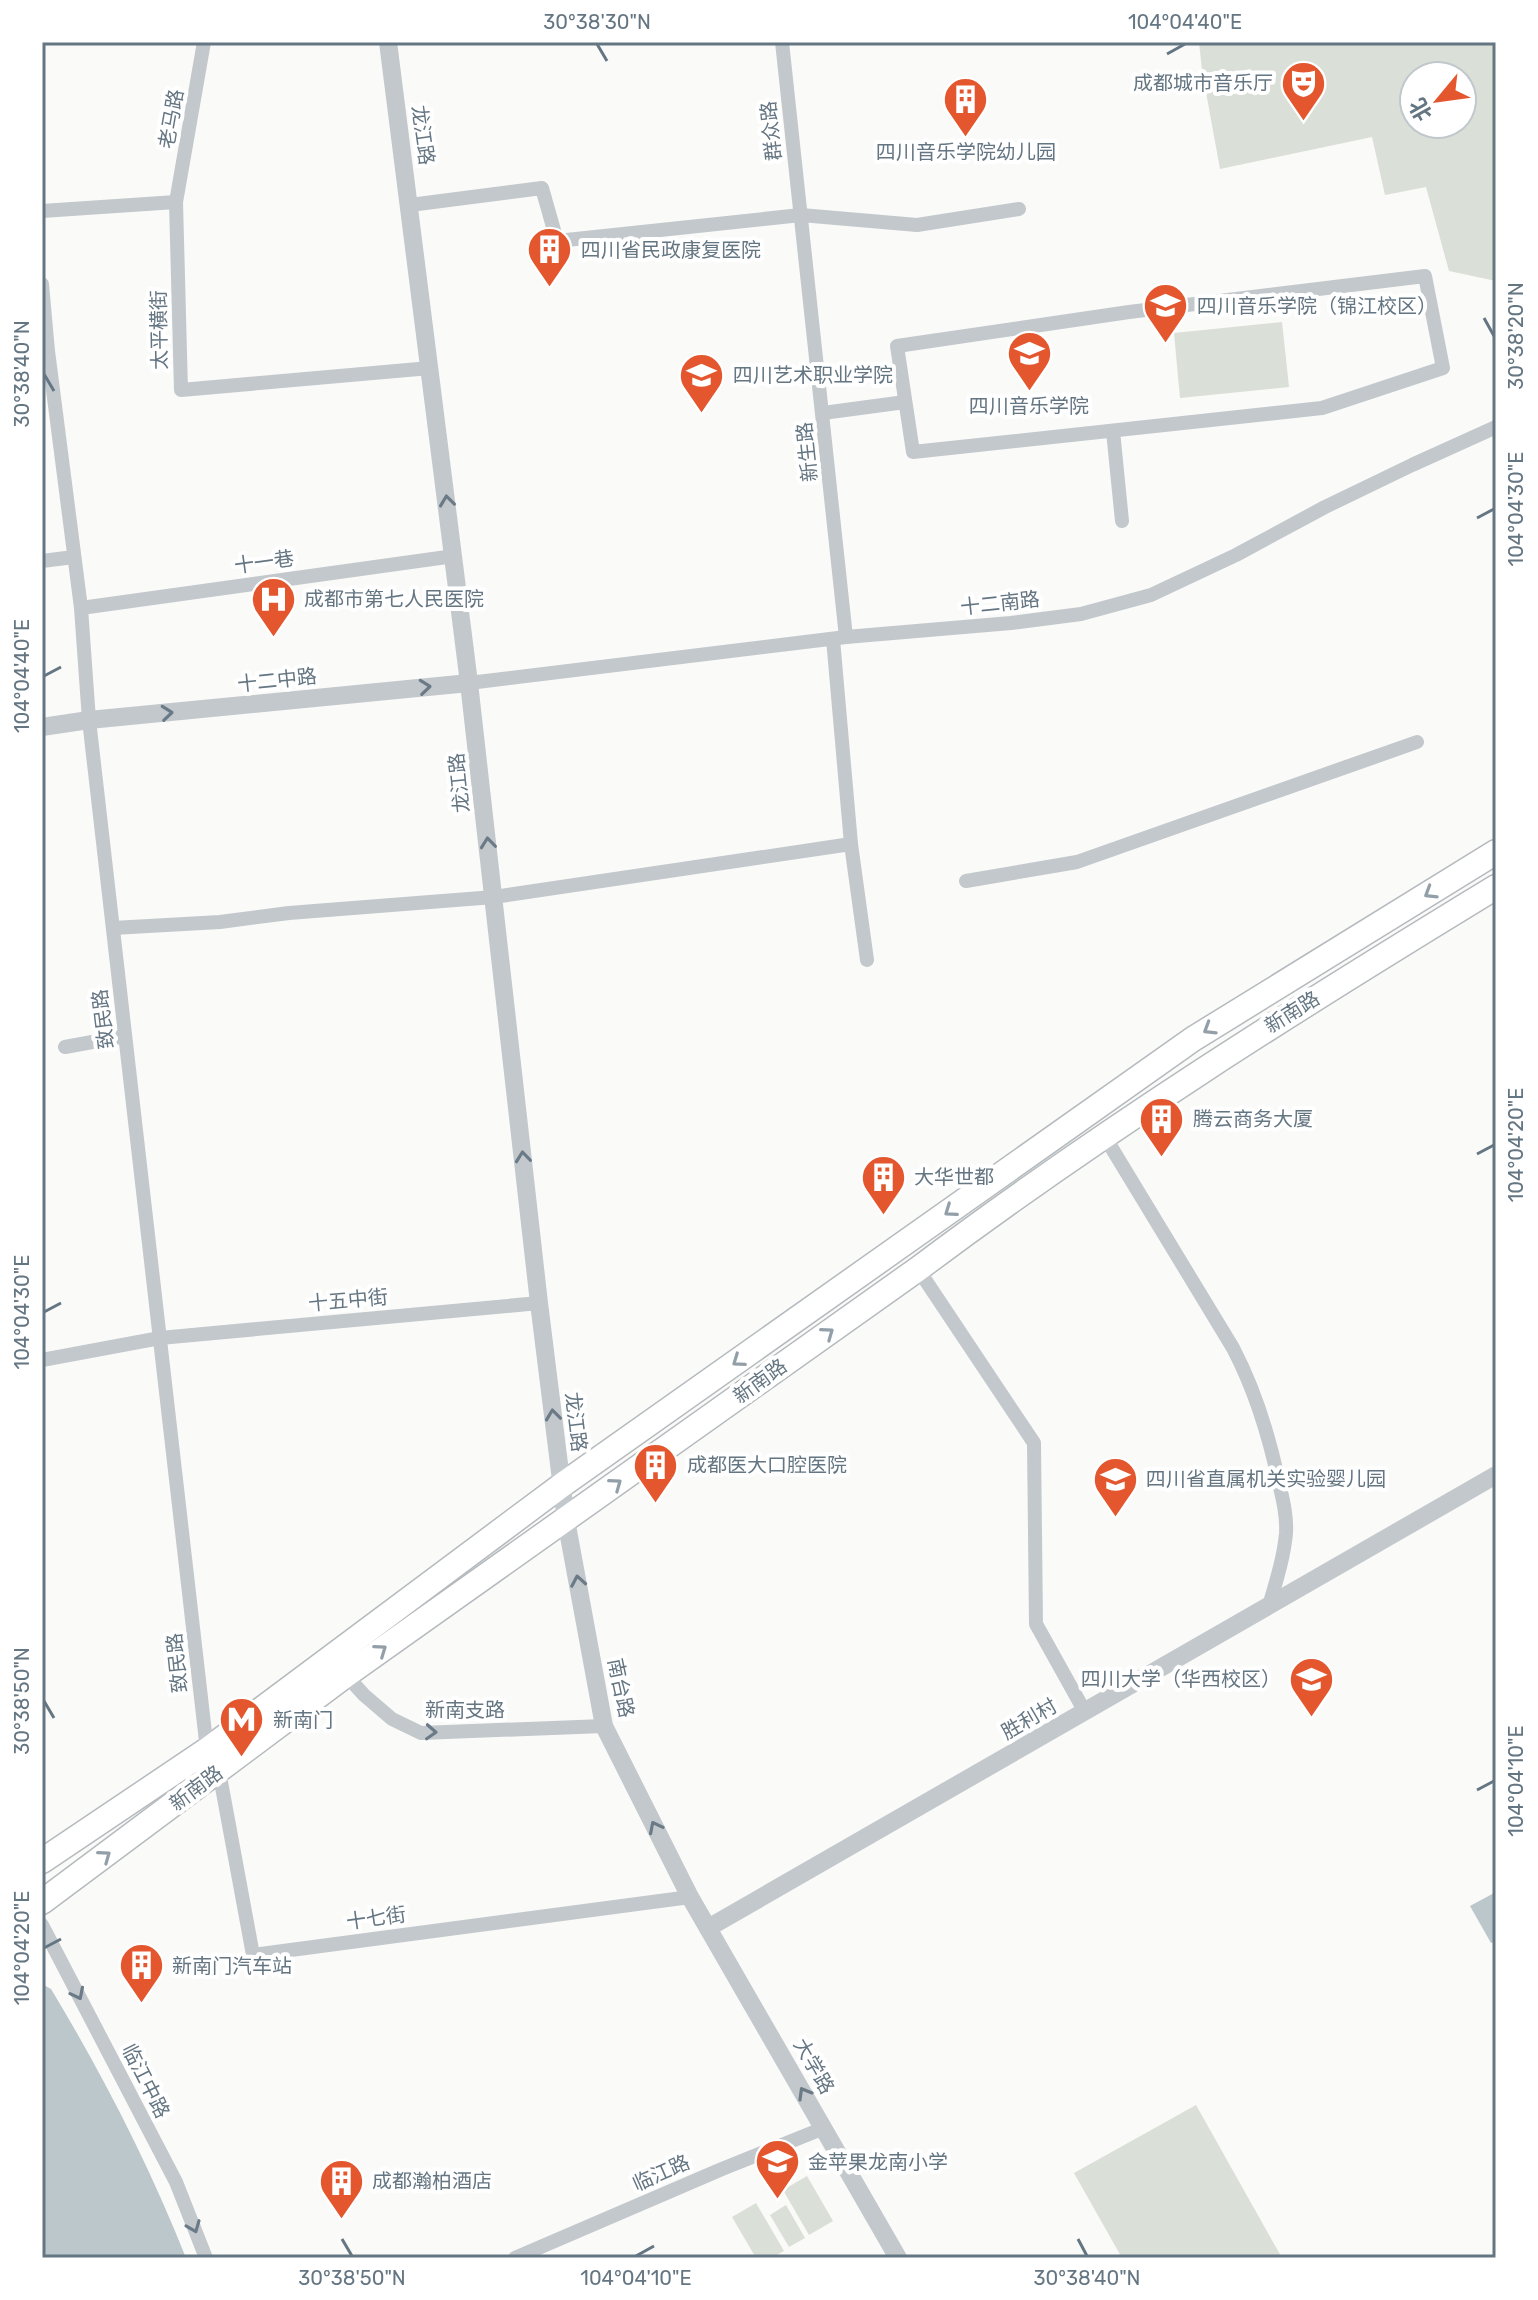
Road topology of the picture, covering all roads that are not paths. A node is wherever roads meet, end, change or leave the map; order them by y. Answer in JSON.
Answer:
{"nodes":[{"id":1,"x":204,"y":42,"type":"edge"},
{"id":2,"x":388,"y":42,"type":"edge"},
{"id":3,"x":782,"y":42,"type":"edge"},
{"id":4,"x":176,"y":202,"type":"junction"},
{"id":5,"x":410,"y":205,"type":"junction"},
{"id":6,"x":1019,"y":209,"type":"dead end"},
{"id":7,"x":42,"y":211,"type":"edge"},
{"id":8,"x":801,"y":215,"type":"junction"},
{"id":9,"x":42,"y":284,"type":"edge"},
{"id":10,"x":45,"y":352,"type":"edge"},
{"id":11,"x":430,"y":368,"type":"junction"},
{"id":12,"x":905,"y":402,"type":"junction"},
{"id":13,"x":823,"y":413,"type":"junction"},
{"id":14,"x":1496,"y":427,"type":"edge"},
{"id":15,"x":1113,"y":431,"type":"junction"},
{"id":16,"x":1122,"y":521,"type":"dead end"},
{"id":17,"x":454,"y":556,"type":"junction"},
{"id":18,"x":74,"y":557,"type":"junction"},
{"id":19,"x":42,"y":561,"type":"edge"},
{"id":20,"x":81,"y":608,"type":"junction"},
{"id":21,"x":840,"y":638,"type":"junction"},
{"id":22,"x":469,"y":683,"type":"junction"},
{"id":23,"x":89,"y":720,"type":"junction"},
{"id":24,"x":42,"y":727,"type":"edge"},
{"id":25,"x":1417,"y":742,"type":"dead end"},
{"id":26,"x":851,"y":844,"type":"junction"},
{"id":27,"x":1496,"y":852,"type":"edge"},
{"id":28,"x":966,"y":881,"type":"dead end"},
{"id":29,"x":1496,"y":887,"type":"edge"},
{"id":30,"x":494,"y":897,"type":"junction"},
{"id":31,"x":113,"y":928,"type":"junction"},
{"id":32,"x":867,"y":960,"type":"dead end"},
{"id":33,"x":125,"y":1036,"type":"junction"},
{"id":34,"x":65,"y":1047,"type":"dead end"},
{"id":35,"x":1105,"y":1137,"type":"junction"},
{"id":36,"x":918,"y":1269,"type":"junction"},
{"id":37,"x":539,"y":1303,"type":"junction"},
{"id":38,"x":160,"y":1338,"type":"junction"},
{"id":39,"x":42,"y":1360,"type":"edge"},
{"id":40,"x":1496,"y":1475,"type":"edge"},
{"id":41,"x":562,"y":1485,"type":"junction"},
{"id":42,"x":566,"y":1520,"type":"junction"},
{"id":43,"x":1269,"y":1606,"type":"junction"},
{"id":44,"x":346,"y":1675,"type":"junction"},
{"id":45,"x":1085,"y":1712,"type":"junction"},
{"id":46,"x":604,"y":1726,"type":"junction"},
{"id":47,"x":207,"y":1750,"type":"junction"},
{"id":48,"x":219,"y":1771,"type":"junction"},
{"id":49,"x":42,"y":1861,"type":"edge"},
{"id":50,"x":690,"y":1897,"type":"junction"},
{"id":51,"x":42,"y":1902,"type":"edge"},
{"id":52,"x":42,"y":1925,"type":"edge"},
{"id":53,"x":708,"y":1928,"type":"junction"},
{"id":54,"x":824,"y":2128,"type":"junction"},
{"id":55,"x":206,"y":2258,"type":"edge"},
{"id":56,"x":515,"y":2258,"type":"edge"},
{"id":57,"x":898,"y":2258,"type":"edge"}],
"edges":[{"from":1,"to":4,"type":"street","name":"老马路"},
{"from":2,"to":5,"type":"street","name":"龙江路"},
{"from":3,"to":8,"type":"street","name":"群众路"},
{"from":4,"to":7,"type":"street"},
{"from":4,"to":11,"type":"street","name":"太平横街"},
{"from":5,"to":8,"type":"street"},
{"from":5,"to":11,"type":"street","name":"龙江路"},
{"from":6,"to":8,"type":"street"},
{"from":8,"to":13,"type":"street","name":"新生路"},
{"from":9,"to":10,"type":"street","name":"致民路"},
{"from":10,"to":18,"type":"street","name":"致民路"},
{"from":17,"to":11,"type":"street","name":"龙江路","one_way":true},
{"from":12,"to":13,"type":"street"},
{"from":12,"to":15,"type":"street"},
{"from":12,"to":15,"type":"street"},
{"from":13,"to":21,"type":"street","name":"新生路"},
{"from":14,"to":21,"type":"street","name":"十二南路"},
{"from":15,"to":16,"type":"street"},
{"from":17,"to":20,"type":"street","name":"十一巷"},
{"from":17,"to":22,"type":"street","name":"龙江路"},
{"from":18,"to":19,"type":"street"},
{"from":18,"to":20,"type":"street","name":"致民路"},
{"from":20,"to":23,"type":"street","name":"致民路"},
{"from":21,"to":22,"type":"street","name":"十二南路"},
{"from":21,"to":26,"type":"street","name":"新生路"},
{"from":23,"to":22,"type":"street","name":"十二中路","one_way":true},
{"from":30,"to":22,"type":"street","name":"龙江路","one_way":true},
{"from":23,"to":24,"type":"street","name":"十二中路"},
{"from":23,"to":31,"type":"street","name":"致民路"},
{"from":25,"to":28,"type":"street"},
{"from":26,"to":30,"type":"street"},
{"from":26,"to":32,"type":"street","name":"新生路"},
{"from":27,"to":41,"type":"main road","name":"新南路","one_way":true},
{"from":29,"to":35,"type":"main road","name":"新南路"},
{"from":30,"to":31,"type":"street"},
{"from":37,"to":30,"type":"street","name":"龙江路","one_way":true},
{"from":31,"to":33,"type":"street","name":"致民路"},
{"from":33,"to":34,"type":"street"},
{"from":33,"to":38,"type":"street","name":"致民路"},
{"from":35,"to":36,"type":"main road","name":"新南路"},
{"from":35,"to":43,"type":"street"},
{"from":42,"to":36,"type":"main road","name":"新南路","one_way":true},
{"from":36,"to":45,"type":"street"},
{"from":37,"to":38,"type":"street","name":"十五中街"},
{"from":41,"to":37,"type":"street","name":"龙江路","one_way":true},
{"from":38,"to":39,"type":"street","name":"十五中街"},
{"from":38,"to":47,"type":"street","name":"致民路"},
{"from":40,"to":43,"type":"street","name":"胜利村"},
{"from":41,"to":42,"type":"street","name":"龙江路"},
{"from":41,"to":47,"type":"main road","name":"新南路"},
{"from":44,"to":42,"type":"main road","name":"新南路","one_way":true},
{"from":46,"to":42,"type":"street","name":"南台路","one_way":true},
{"from":43,"to":45,"type":"street","name":"胜利村"},
{"from":44,"to":46,"type":"street","name":"新南支路","one_way":true},
{"from":44,"to":48,"type":"main road","name":"新南路"},
{"from":45,"to":53,"type":"street","name":"胜利村"},
{"from":50,"to":46,"type":"street","name":"南台路","one_way":true},
{"from":47,"to":49,"type":"main road","name":"新南路"},
{"from":48,"to":50,"type":"street","name":"十七街"},
{"from":51,"to":48,"type":"main road","name":"新南路","one_way":true},
{"from":50,"to":53,"type":"street","name":"大学路"},
{"from":52,"to":55,"type":"street","name":"临江中路","one_way":true},
{"from":54,"to":53,"type":"street","name":"大学路","one_way":true},
{"from":54,"to":56,"type":"street","name":"临江路"},
{"from":54,"to":57,"type":"street","name":"大学路"}]}
